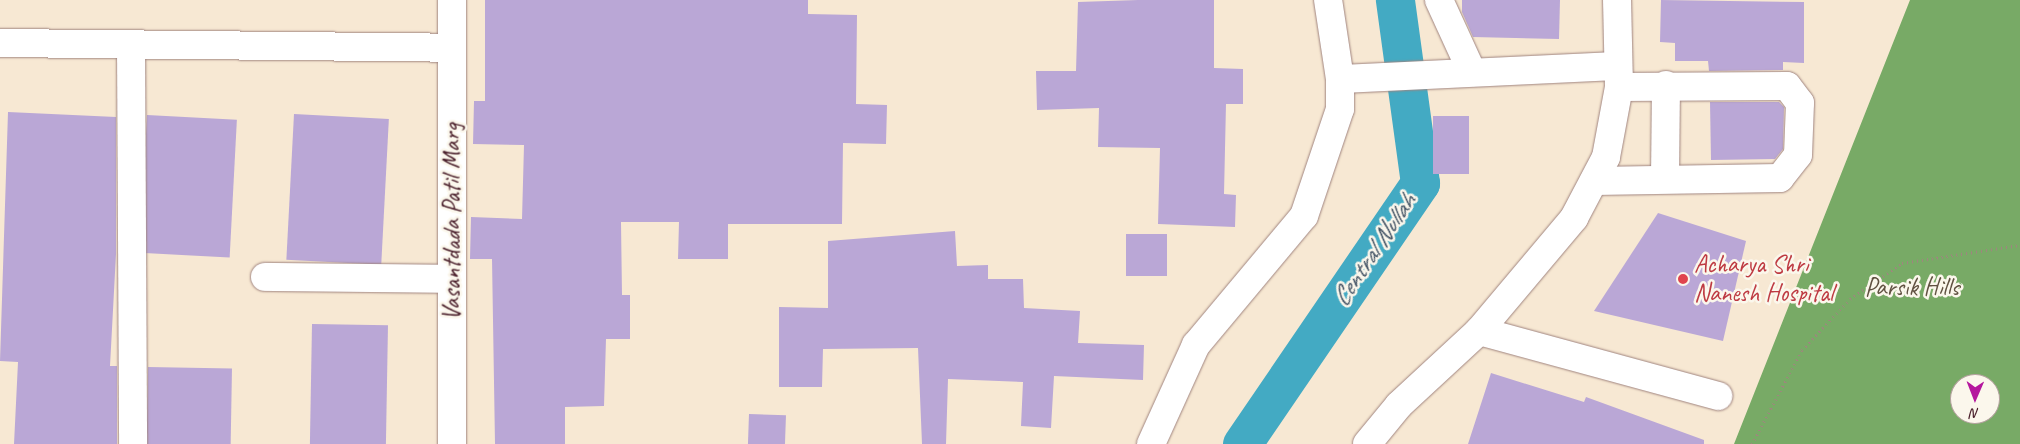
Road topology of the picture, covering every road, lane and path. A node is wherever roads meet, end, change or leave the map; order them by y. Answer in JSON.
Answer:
{"nodes":[{"id":1,"x":452,"y":0,"type":"edge"},
{"id":2,"x":1328,"y":0,"type":"edge"},
{"id":3,"x":1438,"y":0,"type":"edge"},
{"id":4,"x":1616,"y":0,"type":"edge"},
{"id":5,"x":0,"y":43,"type":"edge"},
{"id":6,"x":131,"y":44,"type":"junction"},
{"id":7,"x":452,"y":48,"type":"junction"},
{"id":8,"x":1472,"y":72,"type":"junction"},
{"id":9,"x":1618,"y":76,"type":"junction"},
{"id":10,"x":1340,"y":79,"type":"junction"},
{"id":11,"x":1666,"y":86,"type":"junction"},
{"id":12,"x":1664,"y":179,"type":"junction"},
{"id":13,"x":1594,"y":181,"type":"junction"},
{"id":14,"x":2020,"y":245,"type":"edge"},
{"id":15,"x":264,"y":277,"type":"dead end"},
{"id":16,"x":452,"y":279,"type":"junction"},
{"id":17,"x":1479,"y":331,"type":"junction"},
{"id":18,"x":1718,"y":396,"type":"dead end"},
{"id":19,"x":133,"y":444,"type":"edge"},
{"id":20,"x":452,"y":444,"type":"edge"},
{"id":21,"x":1151,"y":444,"type":"edge"},
{"id":22,"x":1367,"y":444,"type":"edge"},
{"id":23,"x":1752,"y":444,"type":"edge"}],
"edges":[{"from":1,"to":7,"type":"street","name":"Vasantdada Patil Marg"},
{"from":2,"to":10,"type":"street"},
{"from":3,"to":8,"type":"street"},
{"from":4,"to":9,"type":"street"},
{"from":5,"to":6,"type":"street"},
{"from":6,"to":7,"type":"street"},
{"from":6,"to":19,"type":"street"},
{"from":7,"to":16,"type":"street","name":"Vasantdada Patil Marg"},
{"from":8,"to":9,"type":"street"},
{"from":8,"to":10,"type":"street"},
{"from":9,"to":11,"type":"street"},
{"from":9,"to":13,"type":"street"},
{"from":10,"to":21,"type":"street"},
{"from":11,"to":12,"type":"street"},
{"from":11,"to":12,"type":"street"},
{"from":12,"to":13,"type":"street"},
{"from":13,"to":17,"type":"street"},
{"from":14,"to":23,"type":"path"},
{"from":15,"to":16,"type":"street"},
{"from":16,"to":20,"type":"street","name":"Vasantdada Patil Marg"},
{"from":17,"to":18,"type":"street"},
{"from":17,"to":22,"type":"street"}]}
